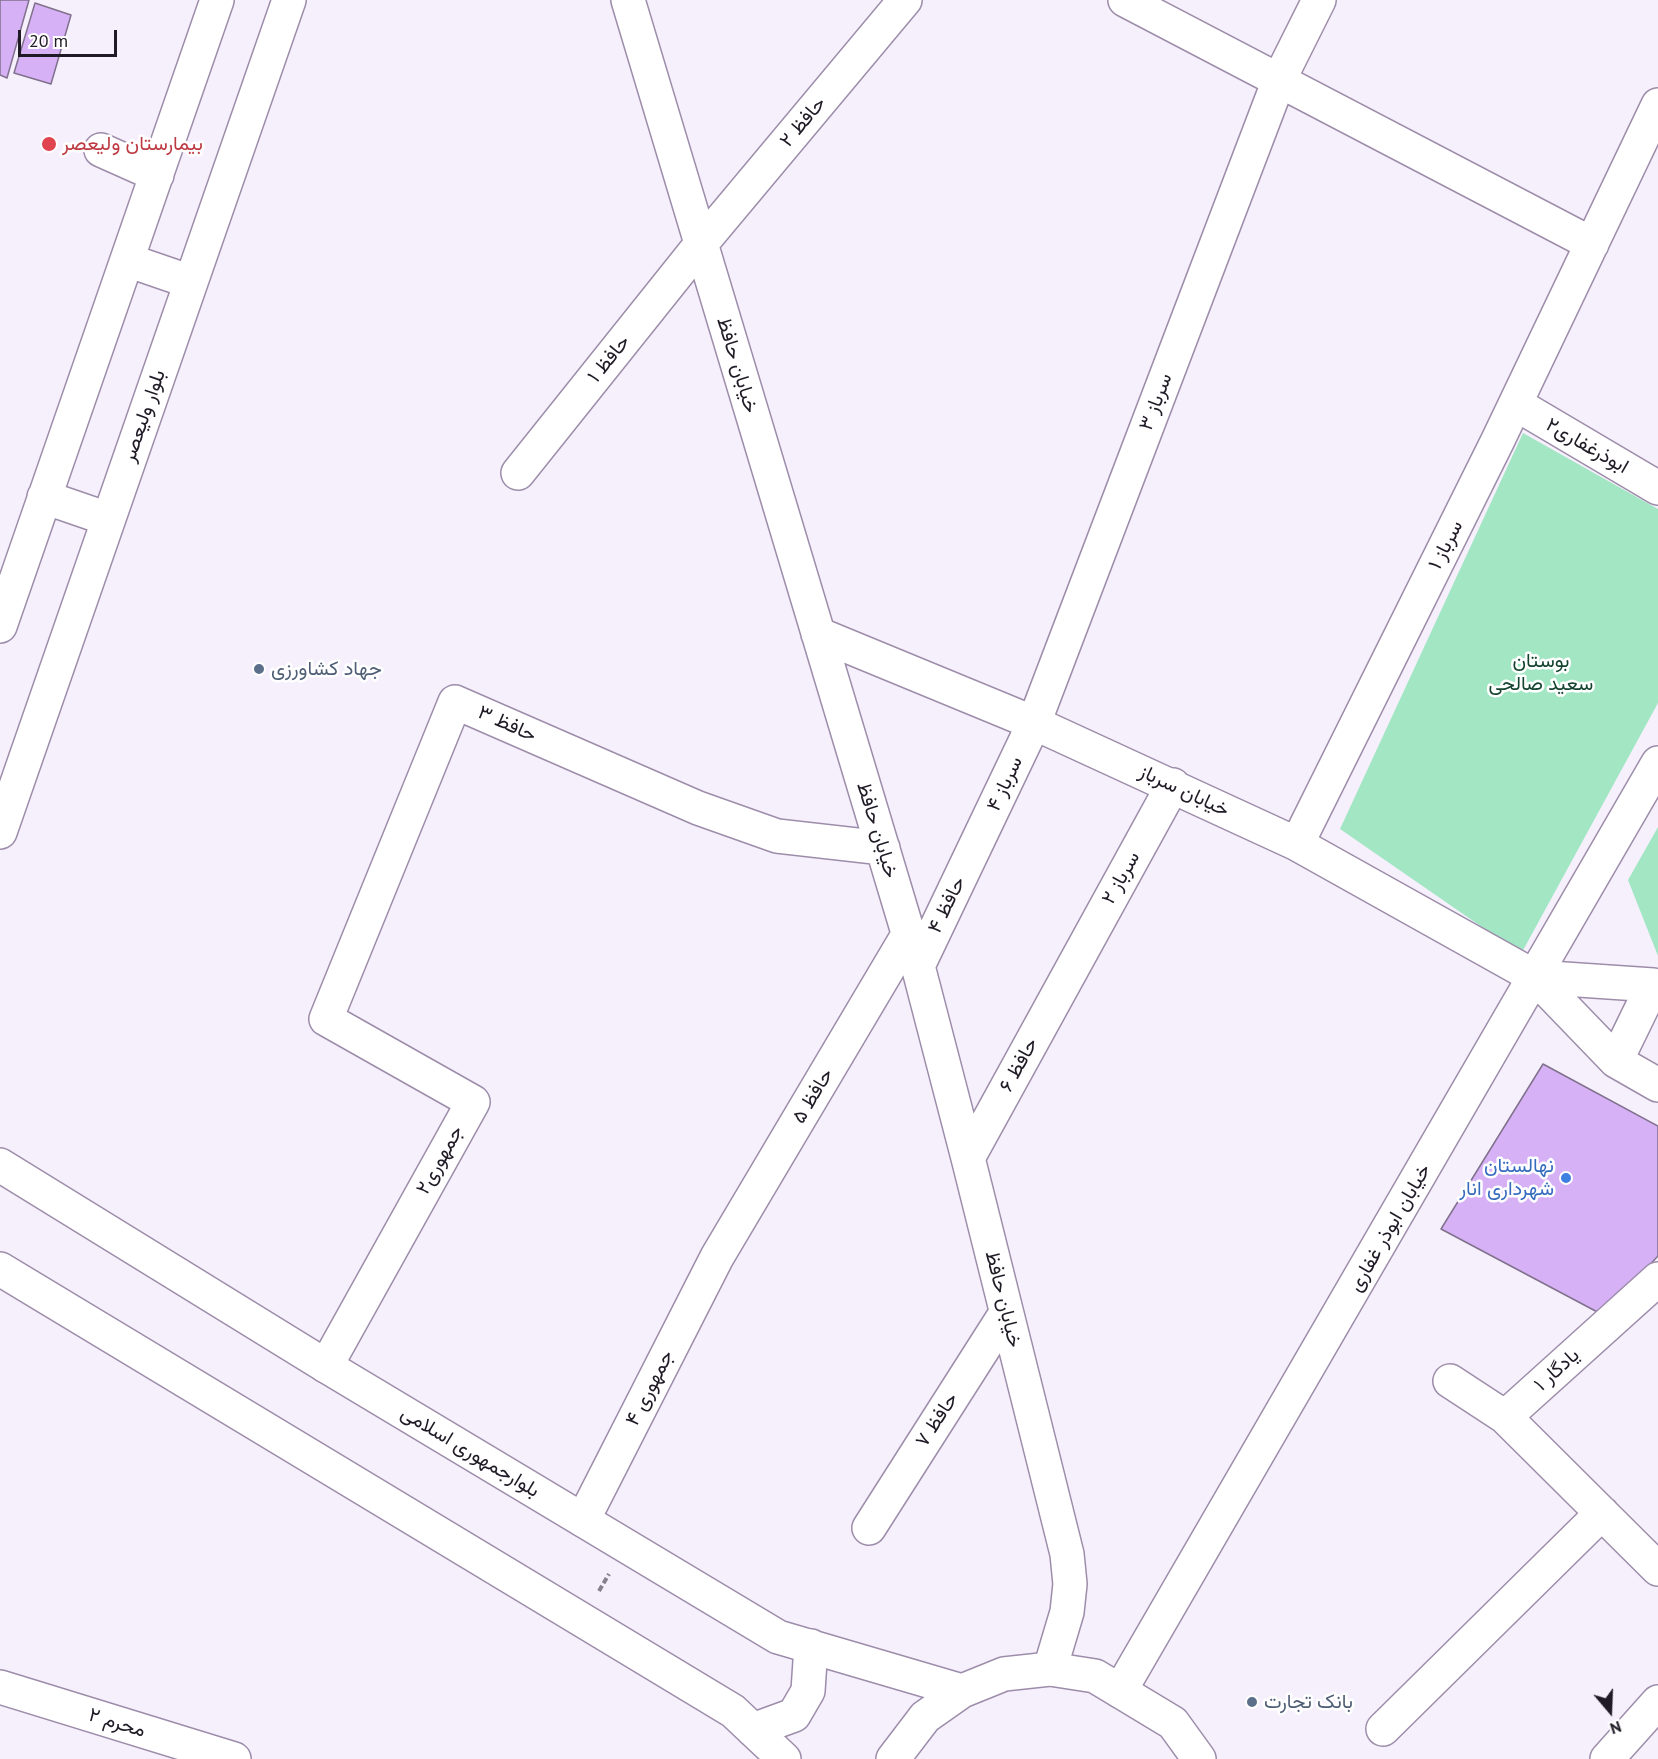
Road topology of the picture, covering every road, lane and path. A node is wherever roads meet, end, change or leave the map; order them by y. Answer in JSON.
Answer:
{"nodes":[{"id":1,"x":217,"y":0,"type":"edge"},
{"id":2,"x":289,"y":0,"type":"edge"},
{"id":3,"x":628,"y":0,"type":"edge"},
{"id":4,"x":906,"y":0,"type":"edge"},
{"id":5,"x":1125,"y":0,"type":"edge"},
{"id":6,"x":1319,"y":0,"type":"edge"},
{"id":7,"x":1279,"y":81,"type":"junction"},
{"id":8,"x":1658,"y":105,"type":"edge"},
{"id":9,"x":101,"y":150,"type":"dead end"},
{"id":10,"x":157,"y":175,"type":"junction"},
{"id":11,"x":701,"y":244,"type":"junction"},
{"id":12,"x":1592,"y":244,"type":"junction"},
{"id":13,"x":127,"y":260,"type":"junction"},
{"id":14,"x":190,"y":282,"type":"junction"},
{"id":15,"x":1516,"y":404,"type":"junction"},
{"id":16,"x":518,"y":473,"type":"dead end"},
{"id":17,"x":1658,"y":488,"type":"edge"},
{"id":18,"x":44,"y":497,"type":"junction"},
{"id":19,"x":108,"y":519,"type":"junction"},
{"id":20,"x":0,"y":626,"type":"edge"},
{"id":21,"x":818,"y":634,"type":"junction"},
{"id":22,"x":1034,"y":723,"type":"junction"},
{"id":23,"x":1658,"y":763,"type":"edge"},
{"id":24,"x":1173,"y":786,"type":"junction"},
{"id":25,"x":0,"y":832,"type":"edge"},
{"id":26,"x":1297,"y":844,"type":"junction"},
{"id":27,"x":976,"y":845,"type":"joint"},
{"id":28,"x":883,"y":848,"type":"junction"},
{"id":29,"x":908,"y":935,"type":"junction"},
{"id":30,"x":918,"y":966,"type":"junction"},
{"id":31,"x":1070,"y":972,"type":"joint"},
{"id":32,"x":1535,"y":977,"type":"junction"},
{"id":33,"x":1655,"y":986,"type":"edge"},
{"id":34,"x":326,"y":1019,"type":"joint"},
{"id":35,"x":1616,"y":1061,"type":"junction"},
{"id":36,"x":1658,"y":1085,"type":"edge"},
{"id":37,"x":968,"y":1158,"type":"junction"},
{"id":38,"x":0,"y":1165,"type":"edge"},
{"id":39,"x":717,"y":1257,"type":"joint"},
{"id":40,"x":0,"y":1269,"type":"edge"},
{"id":41,"x":1658,"y":1279,"type":"edge"},
{"id":42,"x":1006,"y":1313,"type":"junction"},
{"id":43,"x":326,"y":1366,"type":"junction"},
{"id":44,"x":1450,"y":1381,"type":"dead end"},
{"id":45,"x":1505,"y":1417,"type":"junction"},
{"id":46,"x":1602,"y":1513,"type":"junction"},
{"id":47,"x":583,"y":1520,"type":"junction"},
{"id":48,"x":869,"y":1528,"type":"dead end"},
{"id":49,"x":626,"y":1545,"type":"junction"},
{"id":50,"x":1658,"y":1569,"type":"edge"},
{"id":51,"x":582,"y":1620,"type":"junction"},
{"id":52,"x":811,"y":1646,"type":"junction"},
{"id":53,"x":1050,"y":1669,"type":"junction"},
{"id":54,"x":0,"y":1687,"type":"edge"},
{"id":55,"x":962,"y":1691,"type":"junction"},
{"id":56,"x":1120,"y":1691,"type":"junction"},
{"id":57,"x":1658,"y":1702,"type":"edge"},
{"id":58,"x":1383,"y":1729,"type":"dead end"},
{"id":59,"x":753,"y":1730,"type":"junction"},
{"id":60,"x":224,"y":1758,"type":"edge"},
{"id":61,"x":784,"y":1759,"type":"edge"},
{"id":62,"x":893,"y":1759,"type":"edge"},
{"id":63,"x":1199,"y":1759,"type":"edge"},
{"id":64,"x":1607,"y":1759,"type":"edge"}],
"edges":[{"from":1,"to":10,"type":"street"},
{"from":2,"to":14,"type":"street","name":"بلوار ولیعصر"},
{"from":3,"to":11,"type":"street","name":"خیابان حافظ"},
{"from":4,"to":11,"type":"street","name":"حافظ ۲"},
{"from":5,"to":7,"type":"street"},
{"from":6,"to":7,"type":"street","name":"سرباز ۳"},
{"from":7,"to":12,"type":"street"},
{"from":7,"to":22,"type":"street","name":"سرباز ۳"},
{"from":8,"to":12,"type":"street","name":"سرباز ۱"},
{"from":9,"to":10,"type":"street"},
{"from":10,"to":13,"type":"street"},
{"from":11,"to":16,"type":"street","name":"حافظ ۱"},
{"from":11,"to":21,"type":"street","name":"خیابان حافظ"},
{"from":12,"to":15,"type":"street","name":"سرباز ۱"},
{"from":13,"to":14,"type":"street"},
{"from":13,"to":18,"type":"street"},
{"from":14,"to":19,"type":"street","name":"بلوار ولیعصر"},
{"from":15,"to":17,"type":"street","name":"ابوذرغفاری۲"},
{"from":15,"to":26,"type":"street","name":"سرباز ۱"},
{"from":18,"to":19,"type":"street"},
{"from":18,"to":20,"type":"street"},
{"from":19,"to":25,"type":"street","name":"بلوار ولیعصر"},
{"from":21,"to":22,"type":"street","name":"خیابان سرباز"},
{"from":21,"to":28,"type":"street","name":"خیابان حافظ"},
{"from":22,"to":24,"type":"street","name":"خیابان سرباز"},
{"from":22,"to":27,"type":"street","name":"سرباز ۴"},
{"from":23,"to":32,"type":"street","name":"خیابان ابوذر غفاری"},
{"from":24,"to":26,"type":"street","name":"خیابان سرباز"},
{"from":24,"to":31,"type":"street","name":"سرباز ۲"},
{"from":26,"to":32,"type":"street","name":"خیابان سرباز"},
{"from":27,"to":30,"type":"street","name":"حافظ ۴"},
{"from":28,"to":29,"type":"street","name":"خیابان حافظ"},
{"from":28,"to":34,"type":"street","name":"حافظ ۳"},
{"from":29,"to":30,"type":"street","name":"خیابان حافظ"},
{"from":29,"to":39,"type":"street","name":"حافظ ۵"},
{"from":30,"to":37,"type":"street","name":"خیابان حافظ"},
{"from":31,"to":37,"type":"street","name":"حافظ ۶"},
{"from":32,"to":33,"type":"street"},
{"from":32,"to":35,"type":"street"},
{"from":32,"to":56,"type":"street","name":"خیابان ابوذر غفاری"},
{"from":33,"to":35,"type":"street"},
{"from":34,"to":43,"type":"street","name":"جمهوری۲"},
{"from":35,"to":36,"type":"street"},
{"from":37,"to":42,"type":"street","name":"خیابان حافظ"},
{"from":38,"to":43,"type":"street","name":"بلوارجمهوری اسلامی"},
{"from":39,"to":47,"type":"street","name":"جمهوری ۴"},
{"from":40,"to":51,"type":"street"},
{"from":41,"to":45,"type":"street","name":"یادگار ۱"},
{"from":42,"to":48,"type":"street","name":"حافظ ۷"},
{"from":42,"to":53,"type":"street","name":"خیابان حافظ"},
{"from":43,"to":47,"type":"street","name":"بلوارجمهوری اسلامی"},
{"from":44,"to":45,"type":"street"},
{"from":45,"to":46,"type":"street"},
{"from":46,"to":50,"type":"street"},
{"from":46,"to":58,"type":"street"},
{"from":47,"to":49,"type":"street","name":"بلوارجمهوری اسلامی"},
{"from":49,"to":51,"type":"path"},
{"from":49,"to":52,"type":"street","name":"بلوارجمهوری اسلامی"},
{"from":51,"to":59,"type":"street"},
{"from":52,"to":55,"type":"street","name":"بلوارجمهوری اسلامی"},
{"from":52,"to":59,"type":"street"},
{"from":53,"to":55,"type":"street"},
{"from":53,"to":56,"type":"street"},
{"from":54,"to":60,"type":"street","name":"محرم ۲"},
{"from":55,"to":62,"type":"street"},
{"from":56,"to":63,"type":"street"},
{"from":57,"to":64,"type":"street"},
{"from":59,"to":61,"type":"street"}]}
